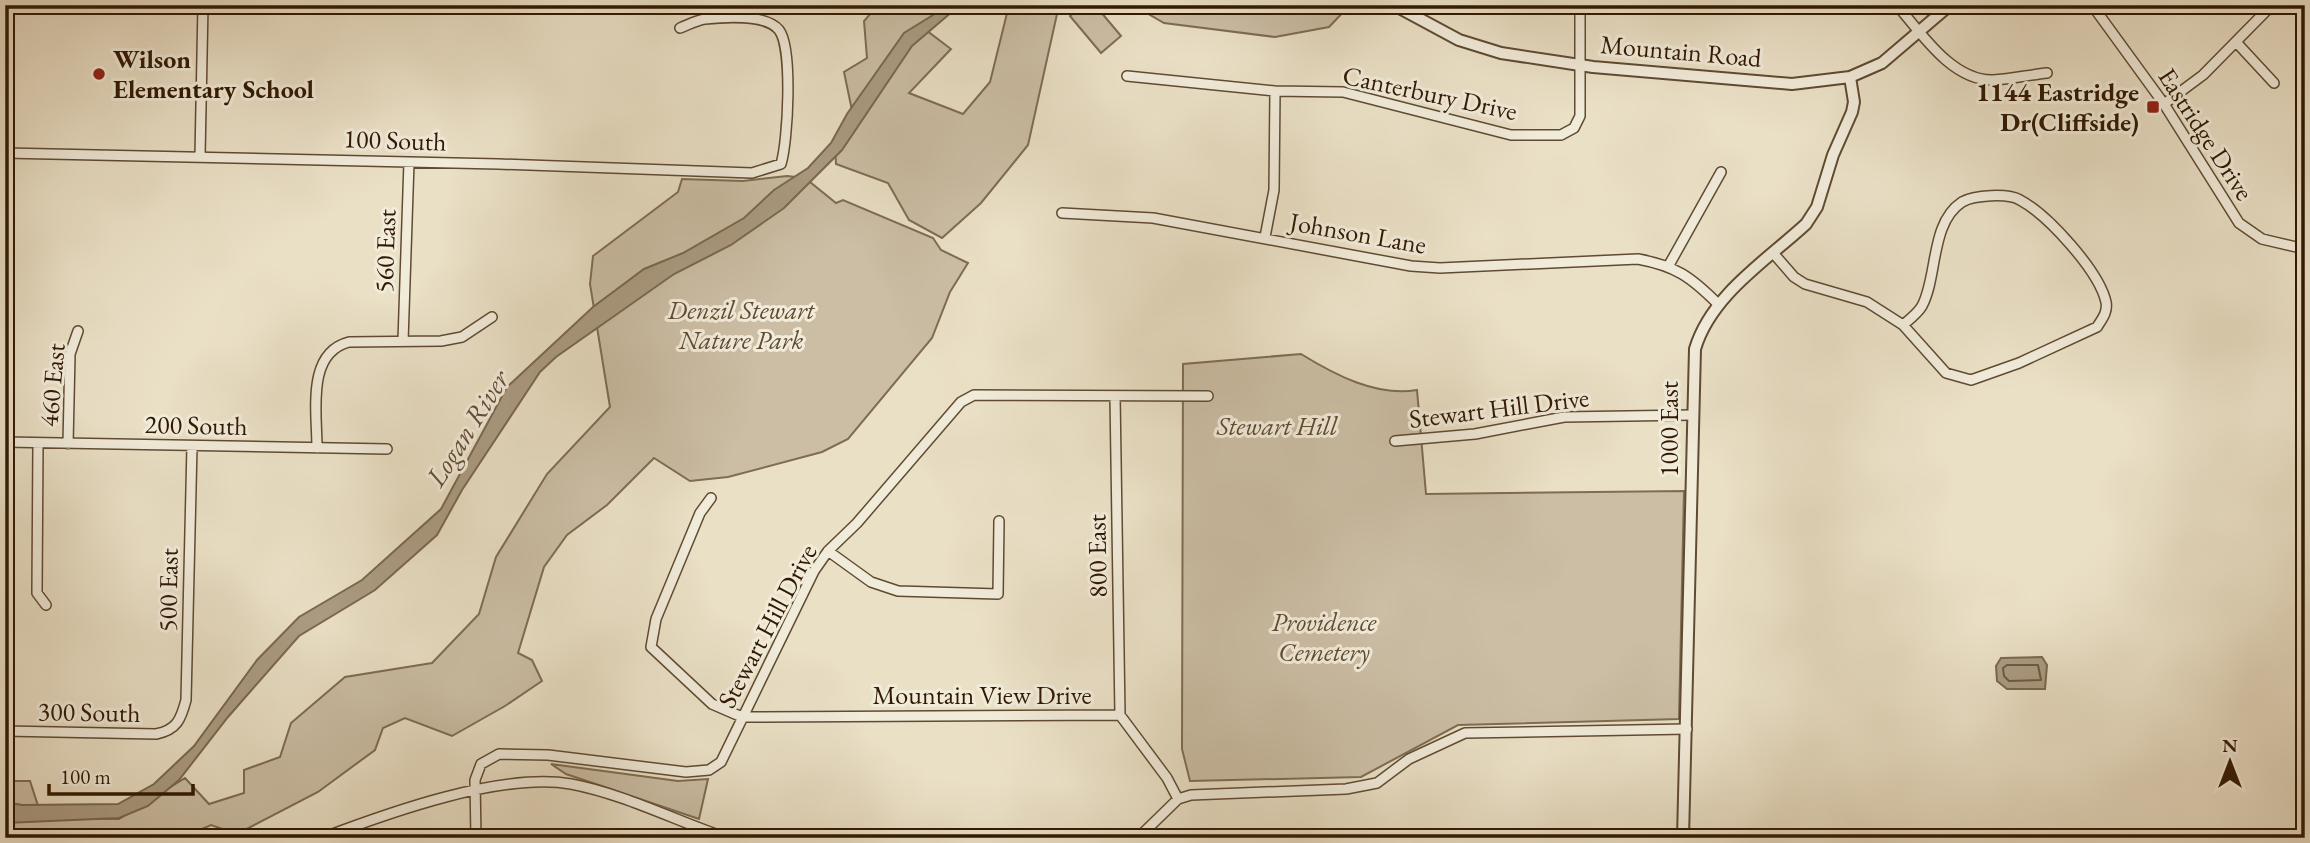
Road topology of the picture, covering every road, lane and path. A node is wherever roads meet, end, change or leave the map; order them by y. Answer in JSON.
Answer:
{"nodes":[{"id":1,"x":203,"y":5,"type":"edge"},
{"id":2,"x":1394,"y":5,"type":"edge"},
{"id":3,"x":1580,"y":5,"type":"edge"},
{"id":4,"x":1897,"y":5,"type":"edge"},
{"id":5,"x":1950,"y":5,"type":"edge"},
{"id":6,"x":2272,"y":5,"type":"edge"},
{"id":7,"x":2097,"y":7,"type":"edge"},
{"id":8,"x":680,"y":28,"type":"dead end"},
{"id":9,"x":1918,"y":30,"type":"junction"},
{"id":10,"x":2236,"y":42,"type":"junction"},
{"id":11,"x":1581,"y":65,"type":"junction"},
{"id":12,"x":2047,"y":73,"type":"dead end"},
{"id":13,"x":1127,"y":76,"type":"dead end"},
{"id":14,"x":1850,"y":76,"type":"junction"},
{"id":15,"x":2274,"y":83,"type":"dead end"},
{"id":16,"x":1275,"y":92,"type":"junction"},
{"id":17,"x":2164,"y":104,"type":"junction"},
{"id":18,"x":5,"y":153,"type":"edge"},
{"id":19,"x":200,"y":156,"type":"junction"},
{"id":20,"x":409,"y":162,"type":"junction"},
{"id":21,"x":1721,"y":172,"type":"dead end"},
{"id":22,"x":1062,"y":213,"type":"dead end"},
{"id":23,"x":1265,"y":237,"type":"junction"},
{"id":24,"x":2305,"y":249,"type":"edge"},
{"id":25,"x":1773,"y":254,"type":"junction"},
{"id":26,"x":1669,"y":265,"type":"junction"},
{"id":27,"x":1718,"y":304,"type":"junction"},
{"id":28,"x":492,"y":317,"type":"dead end"},
{"id":29,"x":1903,"y":325,"type":"junction"},
{"id":30,"x":78,"y":331,"type":"dead end"},
{"id":31,"x":404,"y":341,"type":"junction"},
{"id":32,"x":1115,"y":396,"type":"junction"},
{"id":33,"x":1208,"y":396,"type":"dead end"},
{"id":34,"x":1692,"y":415,"type":"junction"},
{"id":35,"x":1395,"y":441,"type":"dead end"},
{"id":36,"x":5,"y":442,"type":"edge"},
{"id":37,"x":38,"y":443,"type":"junction"},
{"id":38,"x":68,"y":444,"type":"junction"},
{"id":39,"x":192,"y":446,"type":"junction"},
{"id":40,"x":317,"y":447,"type":"junction"},
{"id":41,"x":387,"y":449,"type":"dead end"},
{"id":42,"x":711,"y":498,"type":"dead end"},
{"id":43,"x":999,"y":521,"type":"dead end"},
{"id":44,"x":828,"y":551,"type":"junction"},
{"id":45,"x":46,"y":605,"type":"dead end"},
{"id":46,"x":1120,"y":715,"type":"junction"},
{"id":47,"x":742,"y":717,"type":"junction"},
{"id":48,"x":1687,"y":729,"type":"junction"},
{"id":49,"x":5,"y":731,"type":"edge"},
{"id":50,"x":171,"y":731,"type":"joint"},
{"id":51,"x":475,"y":792,"type":"junction"},
{"id":52,"x":1178,"y":799,"type":"junction"},
{"id":53,"x":322,"y":838,"type":"edge"},
{"id":54,"x":476,"y":838,"type":"edge"},
{"id":55,"x":727,"y":838,"type":"edge"},
{"id":56,"x":1138,"y":838,"type":"edge"},
{"id":57,"x":1683,"y":838,"type":"edge"}],
"edges":[{"from":1,"to":19,"type":"street"},
{"from":2,"to":11,"type":"street","name":"Mountain Road"},
{"from":3,"to":11,"type":"street","name":"Canterbury Drive"},
{"from":4,"to":9,"type":"street"},
{"from":5,"to":9,"type":"street","name":"Mountain Road"},
{"from":6,"to":10,"type":"street"},
{"from":7,"to":17,"type":"street","name":"Eastridge Drive"},
{"from":8,"to":20,"type":"street","name":"100 South"},
{"from":9,"to":12,"type":"street"},
{"from":9,"to":14,"type":"street","name":"Mountain Road"},
{"from":10,"to":15,"type":"street"},
{"from":10,"to":17,"type":"street"},
{"from":11,"to":14,"type":"street","name":"Mountain Road"},
{"from":11,"to":16,"type":"street","name":"Canterbury Drive"},
{"from":13,"to":16,"type":"street","name":"Canterbury Drive"},
{"from":14,"to":25,"type":"street","name":"1000 East"},
{"from":16,"to":23,"type":"street"},
{"from":17,"to":24,"type":"street","name":"Eastridge Drive"},
{"from":18,"to":19,"type":"street","name":"100 South"},
{"from":19,"to":20,"type":"street","name":"100 South"},
{"from":20,"to":31,"type":"street","name":"560 East"},
{"from":21,"to":26,"type":"street"},
{"from":22,"to":23,"type":"street","name":"Johnson Lane"},
{"from":23,"to":26,"type":"street","name":"Johnson Lane"},
{"from":25,"to":27,"type":"street","name":"1000 East"},
{"from":25,"to":29,"type":"street"},
{"from":26,"to":27,"type":"street","name":"Johnson Lane"},
{"from":27,"to":34,"type":"street","name":"1000 East"},
{"from":28,"to":31,"type":"street"},
{"from":29,"to":29,"type":"street"},
{"from":30,"to":38,"type":"street","name":"460 East"},
{"from":31,"to":40,"type":"street"},
{"from":32,"to":33,"type":"street","name":"Stewart Hill Drive"},
{"from":32,"to":44,"type":"street","name":"Stewart Hill Drive"},
{"from":32,"to":46,"type":"street","name":"800 East"},
{"from":34,"to":35,"type":"street","name":"Stewart Hill Drive"},
{"from":34,"to":48,"type":"street","name":"1000 East"},
{"from":36,"to":37,"type":"street","name":"200 South"},
{"from":37,"to":38,"type":"street","name":"200 South"},
{"from":37,"to":45,"type":"street"},
{"from":38,"to":39,"type":"street","name":"200 South"},
{"from":39,"to":40,"type":"street","name":"200 South"},
{"from":39,"to":50,"type":"street","name":"500 East"},
{"from":40,"to":41,"type":"street","name":"200 South"},
{"from":42,"to":47,"type":"street"},
{"from":43,"to":44,"type":"street"},
{"from":44,"to":47,"type":"street","name":"Stewart Hill Drive"},
{"from":46,"to":47,"type":"street","name":"Mountain View Drive"},
{"from":46,"to":52,"type":"street","name":"Mountain View Drive"},
{"from":47,"to":51,"type":"street","name":"Stewart Hill Drive"},
{"from":48,"to":52,"type":"street"},
{"from":48,"to":57,"type":"street","name":"1000 East"},
{"from":49,"to":50,"type":"street","name":"300 South"},
{"from":51,"to":53,"type":"street"},
{"from":51,"to":54,"type":"street"},
{"from":51,"to":55,"type":"street"},
{"from":52,"to":56,"type":"street"}]}
